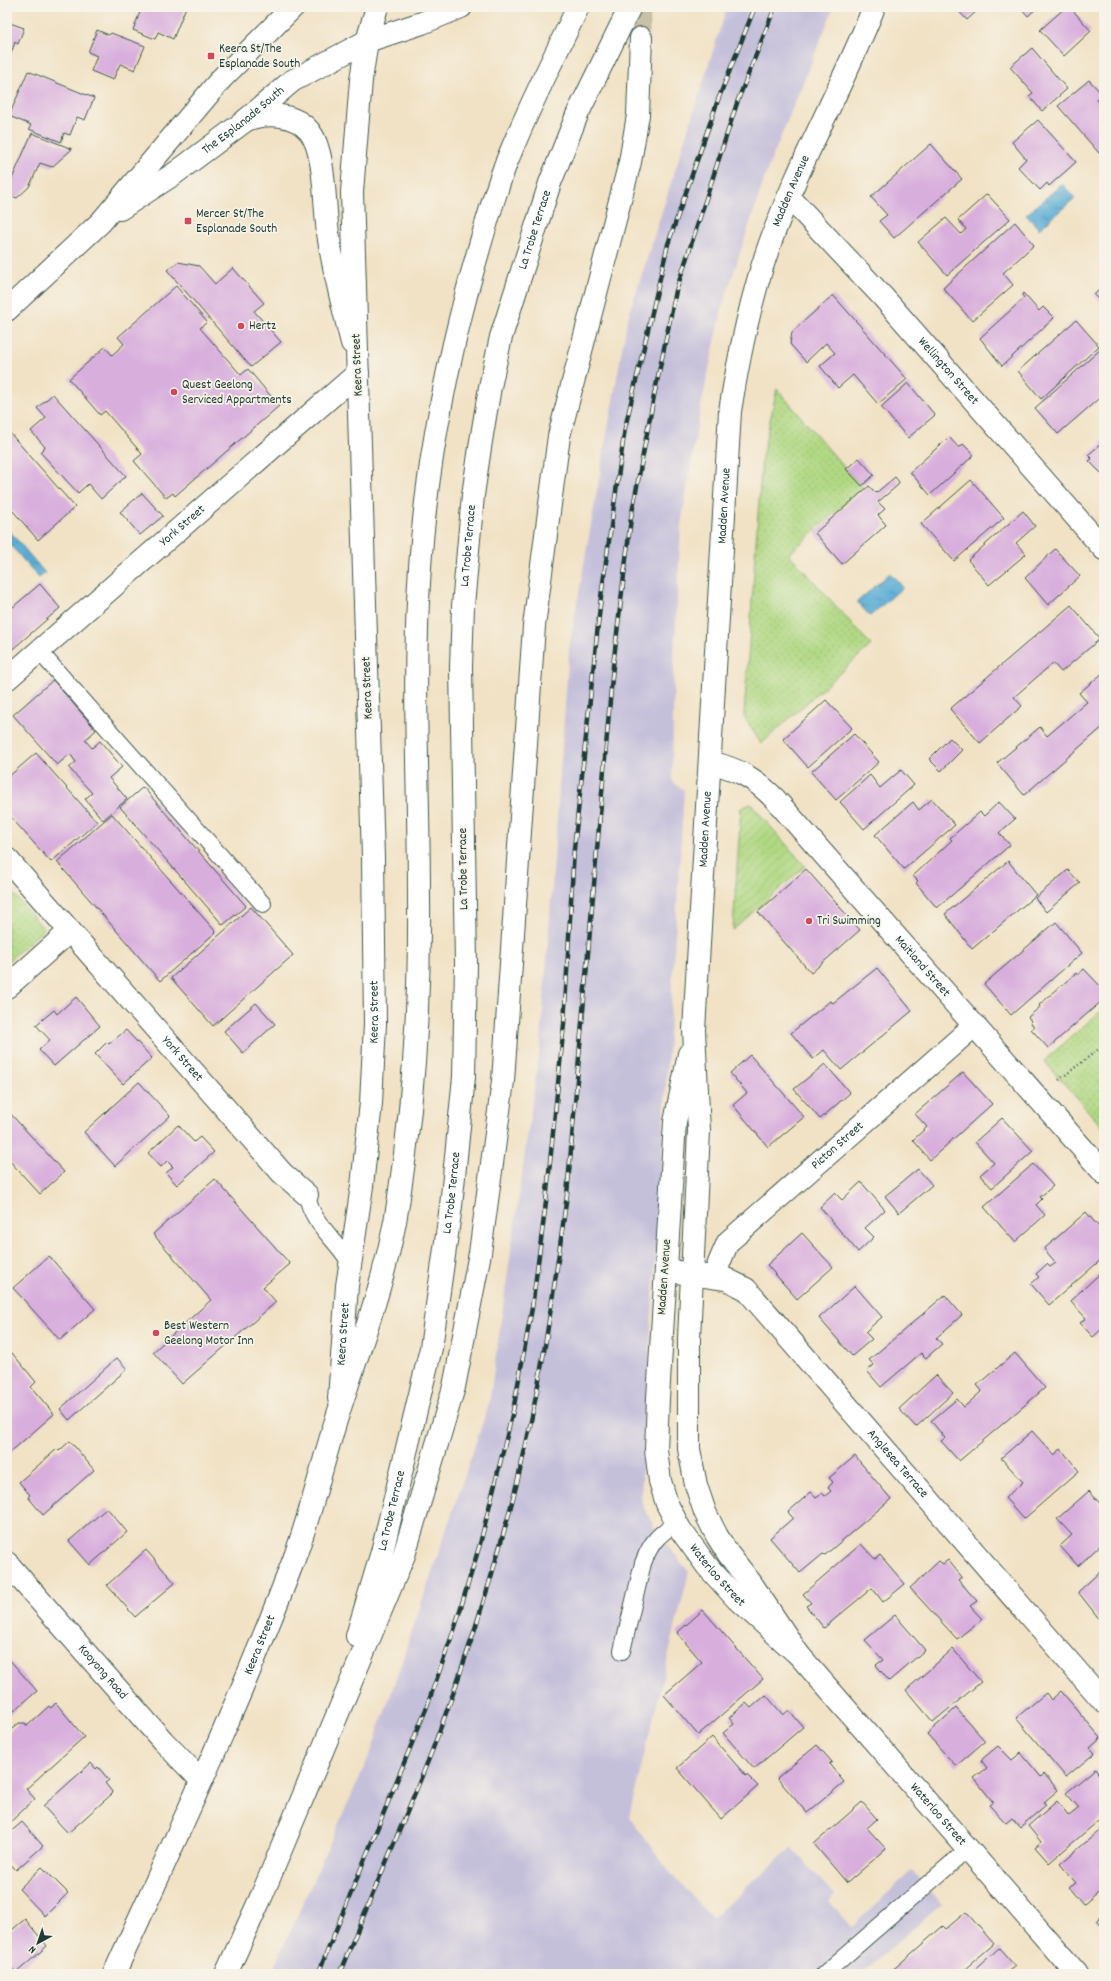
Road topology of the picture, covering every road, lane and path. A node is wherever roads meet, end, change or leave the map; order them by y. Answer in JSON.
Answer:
{"nodes":[{"id":1,"x":293,"y":7,"type":"edge"},
{"id":2,"x":377,"y":7,"type":"edge"},
{"id":3,"x":461,"y":7,"type":"edge"},
{"id":4,"x":578,"y":7,"type":"edge"},
{"id":5,"x":630,"y":7,"type":"edge"},
{"id":6,"x":874,"y":7,"type":"edge"},
{"id":7,"x":641,"y":38,"type":"tunnel mouth"},
{"id":8,"x":367,"y":41,"type":"junction"},
{"id":9,"x":245,"y":121,"type":"junction"},
{"id":10,"x":789,"y":197,"type":"junction"},
{"id":11,"x":101,"y":222,"type":"junction"},
{"id":12,"x":7,"y":310,"type":"edge"},
{"id":13,"x":358,"y":369,"type":"junction"},
{"id":14,"x":1104,"y":549,"type":"edge"},
{"id":15,"x":39,"y":651,"type":"junction"},
{"id":16,"x":7,"y":679,"type":"edge"},
{"id":17,"x":710,"y":762,"type":"junction"},
{"id":18,"x":7,"y":859,"type":"edge"},
{"id":19,"x":263,"y":904,"type":"dead end"},
{"id":20,"x":70,"y":932,"type":"junction"},
{"id":21,"x":7,"y":987,"type":"edge"},
{"id":22,"x":975,"y":1025,"type":"junction"},
{"id":23,"x":694,"y":1030,"type":"junction"},
{"id":24,"x":1104,"y":1045,"type":"edge"},
{"id":25,"x":1054,"y":1084,"type":"dead end"},
{"id":26,"x":1104,"y":1173,"type":"edge"},
{"id":27,"x":307,"y":1195,"type":"joint"},
{"id":28,"x":350,"y":1263,"type":"junction"},
{"id":29,"x":666,"y":1271,"type":"junction"},
{"id":30,"x":692,"y":1274,"type":"junction"},
{"id":31,"x":716,"y":1277,"type":"junction"},
{"id":32,"x":338,"y":1415,"type":"junction"},
{"id":33,"x":703,"y":1507,"type":"junction"},
{"id":34,"x":676,"y":1523,"type":"junction"},
{"id":35,"x":7,"y":1563,"type":"edge"},
{"id":36,"x":622,"y":1651,"type":"dead end"},
{"id":37,"x":799,"y":1655,"type":"junction"},
{"id":38,"x":1104,"y":1702,"type":"edge"},
{"id":39,"x":326,"y":1744,"type":"junction"},
{"id":40,"x":201,"y":1780,"type":"junction"},
{"id":41,"x":968,"y":1849,"type":"junction"},
{"id":42,"x":114,"y":1974,"type":"edge"},
{"id":43,"x":226,"y":1974,"type":"edge"},
{"id":44,"x":824,"y":1974,"type":"edge"},
{"id":45,"x":1077,"y":1974,"type":"edge"}],
"edges":[{"from":1,"to":11,"type":"main road","name":"The Esplanade South"},
{"from":2,"to":8,"type":"main road","name":"Keera Street"},
{"from":3,"to":8,"type":"main road","name":"The Esplanade South"},
{"from":4,"to":32,"type":"main road"},
{"from":5,"to":39,"type":"main road","name":"La Trobe Terrace"},
{"from":6,"to":10,"type":"main road","name":"Madden Avenue"},
{"from":7,"to":39,"type":"main road"},
{"from":8,"to":9,"type":"main road","name":"The Esplanade South"},
{"from":8,"to":13,"type":"main road","name":"Keera Street"},
{"from":9,"to":11,"type":"main road","name":"The Esplanade South"},
{"from":9,"to":13,"type":"main road"},
{"from":10,"to":14,"type":"main road","name":"Wellington Street"},
{"from":10,"to":17,"type":"main road","name":"Madden Avenue"},
{"from":11,"to":12,"type":"main road","name":"The Esplanade South"},
{"from":13,"to":15,"type":"main road","name":"York Street"},
{"from":13,"to":28,"type":"main road","name":"Keera Street"},
{"from":15,"to":16,"type":"main road","name":"York Street"},
{"from":15,"to":19,"type":"lane"},
{"from":17,"to":22,"type":"main road","name":"Maitland Street"},
{"from":17,"to":23,"type":"main road","name":"Madden Avenue"},
{"from":18,"to":20,"type":"main road","name":"York Street"},
{"from":20,"to":21,"type":"main road"},
{"from":20,"to":27,"type":"main road","name":"York Street"},
{"from":22,"to":26,"type":"main road","name":"Maitland Street"},
{"from":22,"to":31,"type":"main road","name":"Picton Street"},
{"from":23,"to":29,"type":"main road","name":"Madden Avenue"},
{"from":23,"to":30,"type":"main road","name":"Madden Avenue"},
{"from":24,"to":25,"type":"path"},
{"from":27,"to":28,"type":"lane","name":"York Street"},
{"from":28,"to":32,"type":"main road","name":"Keera Street"},
{"from":29,"to":30,"type":"main road","name":"Anglesea Terrace"},
{"from":29,"to":34,"type":"main road","name":"Madden Avenue"},
{"from":30,"to":31,"type":"main road","name":"Anglesea Terrace"},
{"from":30,"to":33,"type":"main road","name":"Madden Avenue"},
{"from":31,"to":38,"type":"main road","name":"Anglesea Terrace"},
{"from":32,"to":40,"type":"main road","name":"Keera Street"},
{"from":33,"to":34,"type":"main road"},
{"from":33,"to":37,"type":"main road","name":"Waterloo Street"},
{"from":34,"to":36,"type":"lane"},
{"from":34,"to":37,"type":"main road","name":"Waterloo Street"},
{"from":35,"to":40,"type":"main road","name":"Kooyong Road"},
{"from":37,"to":41,"type":"main road","name":"Waterloo Street"},
{"from":39,"to":43,"type":"main road"},
{"from":40,"to":42,"type":"main road","name":"Keera Street"},
{"from":41,"to":44,"type":"lane"},
{"from":41,"to":45,"type":"main road","name":"Waterloo Street"}]}
